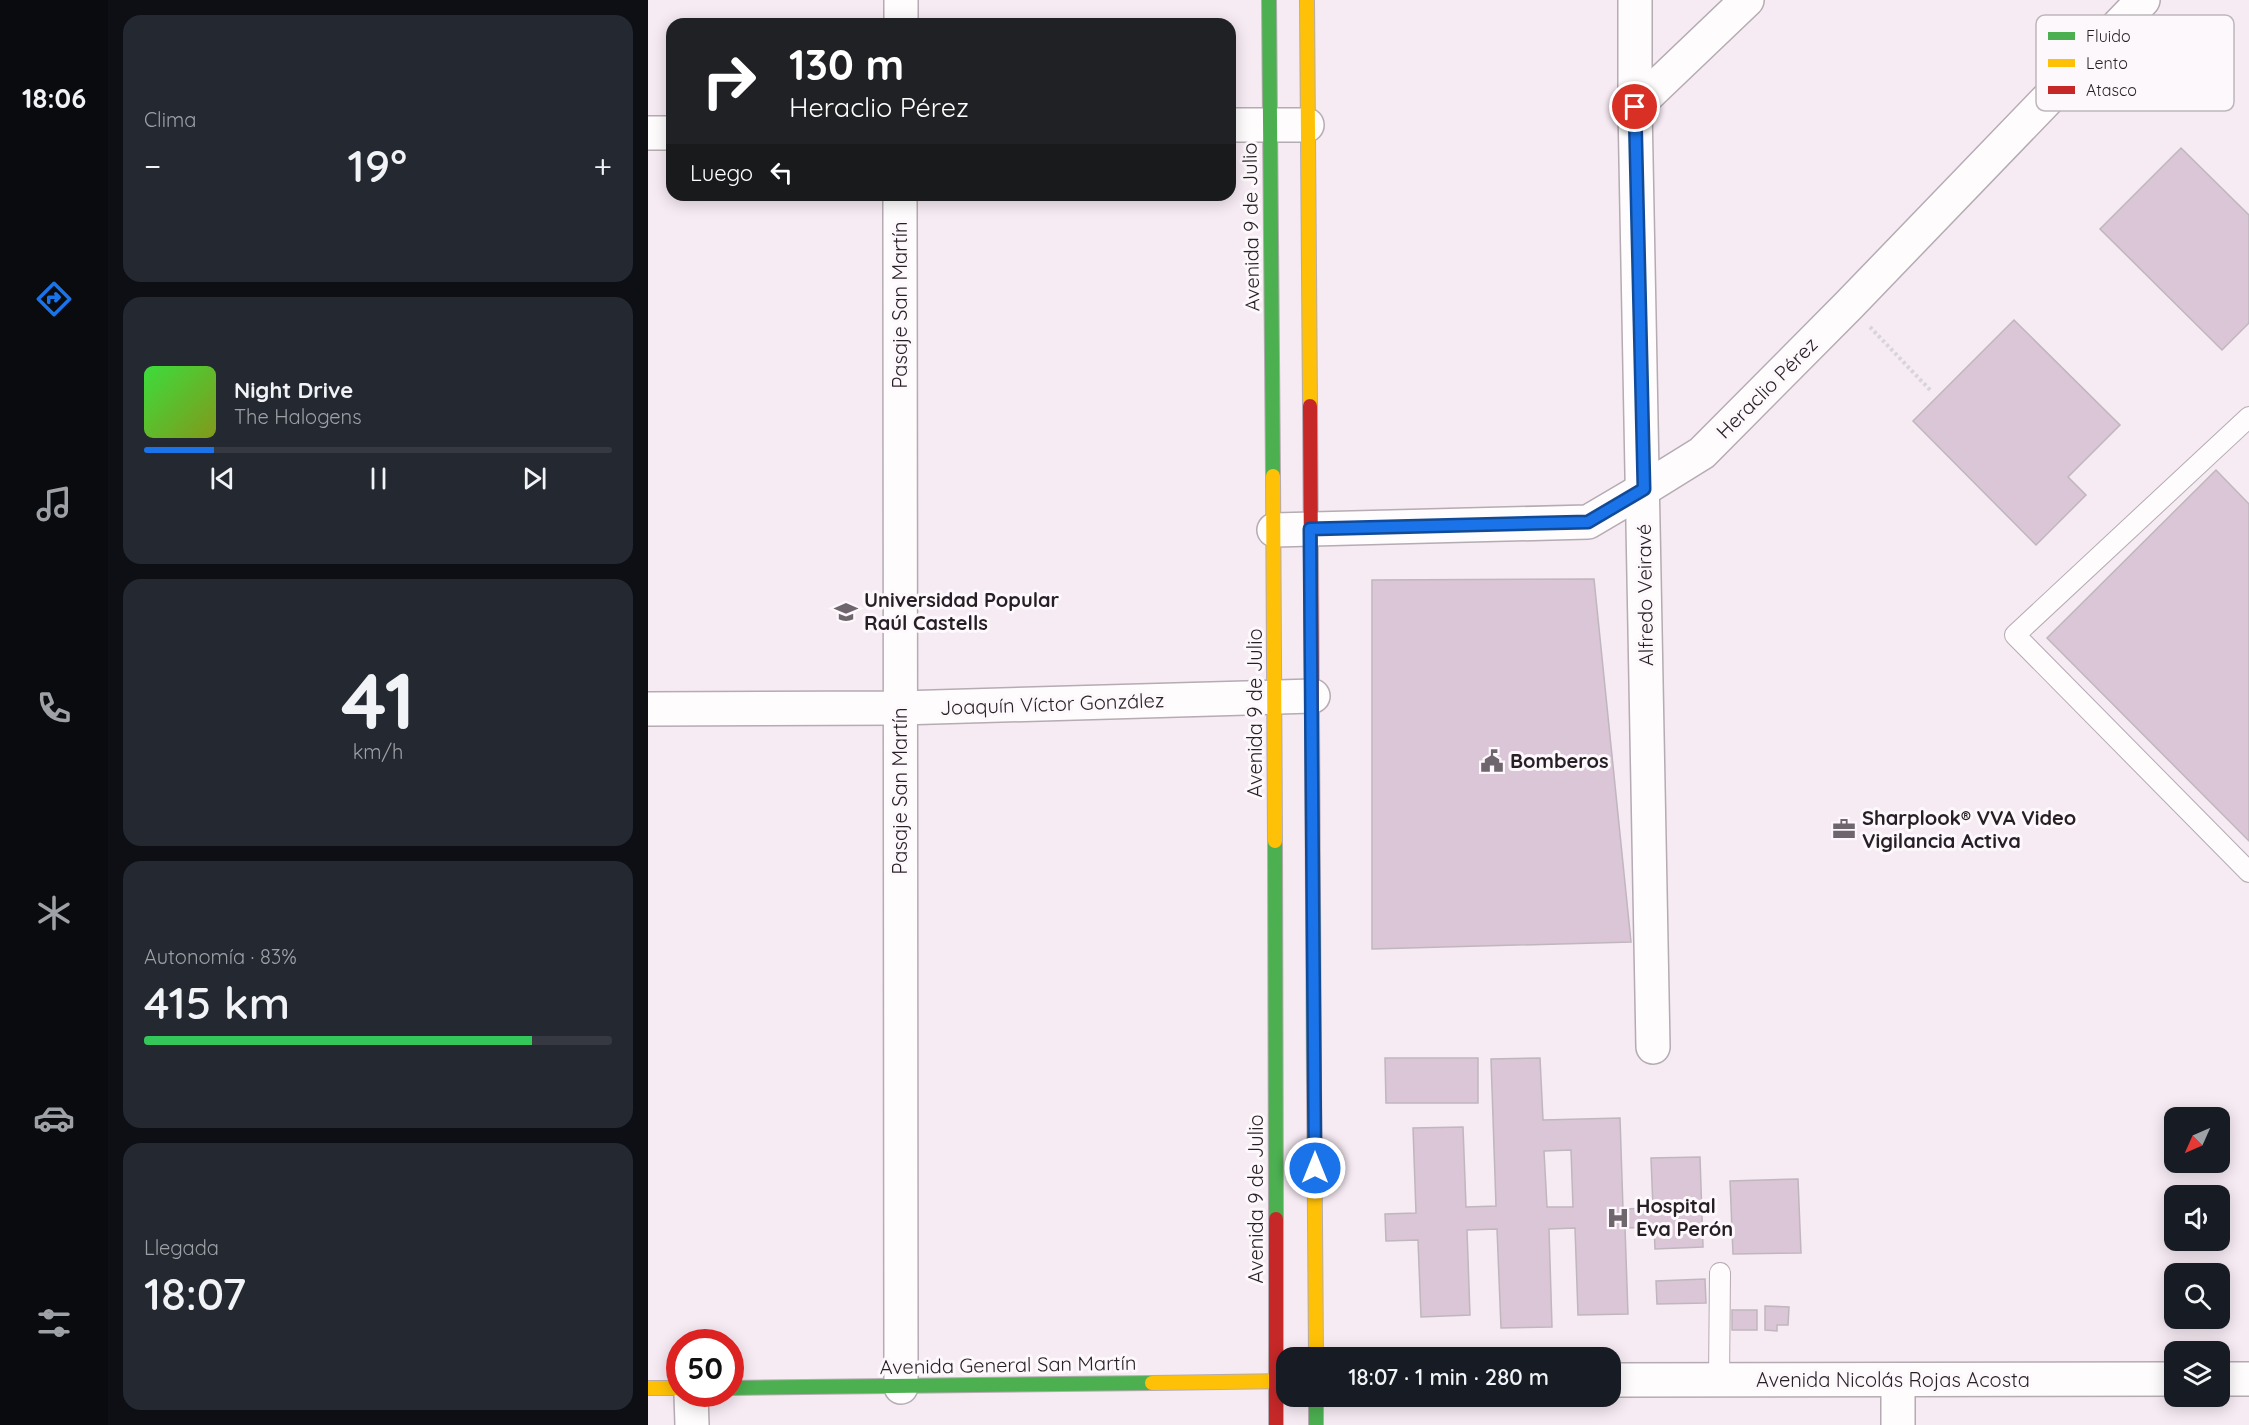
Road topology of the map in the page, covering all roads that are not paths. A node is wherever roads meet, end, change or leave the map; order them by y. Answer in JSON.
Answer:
{"nodes":[{"id":1,"x":901,"y":0,"type":"edge"},
{"id":2,"x":1269,"y":0,"type":"edge"},
{"id":3,"x":1307,"y":0,"type":"edge"},
{"id":4,"x":1635,"y":0,"type":"edge"},
{"id":5,"x":1747,"y":0,"type":"edge"},
{"id":6,"x":2143,"y":0,"type":"edge"},
{"id":7,"x":2129,"y":15,"type":"edge"},
{"id":8,"x":901,"y":18,"type":"edge"},
{"id":9,"x":1635,"y":107,"type":"junction"},
{"id":10,"x":2036,"y":111,"type":"edge"},
{"id":11,"x":1270,"y":124,"type":"junction"},
{"id":12,"x":1236,"y":125,"type":"edge"},
{"id":13,"x":1306,"y":125,"type":"junction"},
{"id":14,"x":648,"y":133,"type":"edge"},
{"id":15,"x":666,"y":133,"type":"edge"},
{"id":16,"x":900,"y":201,"type":"edge"},
{"id":17,"x":2249,"y":417,"type":"edge"},
{"id":18,"x":1644,"y":489,"type":"junction"},
{"id":19,"x":1310,"y":529,"type":"junction"},
{"id":20,"x":1274,"y":530,"type":"junction"},
{"id":21,"x":1313,"y":696,"type":"junction"},
{"id":22,"x":1275,"y":697,"type":"junction"},
{"id":23,"x":900,"y":708,"type":"junction"},
{"id":24,"x":648,"y":709,"type":"edge"},
{"id":25,"x":2249,"y":872,"type":"edge"},
{"id":26,"x":1653,"y":1047,"type":"dead end"},
{"id":27,"x":1720,"y":1273,"type":"dead end"},
{"id":28,"x":1282,"y":1347,"type":"edge"},
{"id":29,"x":1316,"y":1347,"type":"edge"},
{"id":30,"x":1719,"y":1379,"type":"junction"},
{"id":31,"x":2164,"y":1379,"type":"edge"},
{"id":32,"x":2230,"y":1379,"type":"edge"},
{"id":33,"x":2249,"y":1379,"type":"edge"},
{"id":34,"x":1621,"y":1380,"type":"edge"},
{"id":35,"x":1898,"y":1380,"type":"junction"},
{"id":36,"x":1276,"y":1381,"type":"edge"},
{"id":37,"x":901,"y":1386,"type":"junction"},
{"id":38,"x":648,"y":1388,"type":"edge"},
{"id":39,"x":666,"y":1388,"type":"edge"},
{"id":40,"x":744,"y":1388,"type":"edge"},
{"id":41,"x":692,"y":1407,"type":"edge"},
{"id":42,"x":1278,"y":1407,"type":"edge"},
{"id":43,"x":1316,"y":1407,"type":"edge"},
{"id":44,"x":692,"y":1425,"type":"edge"},
{"id":45,"x":1276,"y":1425,"type":"edge"},
{"id":46,"x":1316,"y":1425,"type":"edge"},
{"id":47,"x":1898,"y":1425,"type":"edge"}],
"edges":[{"from":1,"to":8,"type":"street"},
{"from":2,"to":11,"type":"main road","name":"Avenida 9 de Julio"},
{"from":3,"to":13,"type":"main road"},
{"from":4,"to":9,"type":"street","name":"Alfredo Veiravé"},
{"from":5,"to":9,"type":"street"},
{"from":6,"to":7,"type":"street","name":"Heraclio Pérez"},
{"from":9,"to":18,"type":"street","name":"Alfredo Veiravé"},
{"from":10,"to":18,"type":"street","name":"Heraclio Pérez"},
{"from":11,"to":12,"type":"street"},
{"from":11,"to":13,"type":"street"},
{"from":11,"to":20,"type":"main road","name":"Avenida 9 de Julio"},
{"from":13,"to":19,"type":"main road"},
{"from":14,"to":15,"type":"street"},
{"from":16,"to":23,"type":"street","name":"Pasaje San Martín"},
{"from":17,"to":25,"type":"lane"},
{"from":18,"to":19,"type":"street","name":"Heraclio Pérez"},
{"from":18,"to":26,"type":"street","name":"Alfredo Veiravé"},
{"from":19,"to":20,"type":"street","name":"Heraclio Pérez"},
{"from":19,"to":21,"type":"main road"},
{"from":20,"to":22,"type":"main road","name":"Avenida 9 de Julio"},
{"from":21,"to":22,"type":"street","name":"Joaquín Víctor González"},
{"from":21,"to":29,"type":"main road"},
{"from":22,"to":23,"type":"street","name":"Joaquín Víctor González"},
{"from":22,"to":28,"type":"main road","name":"Avenida 9 de Julio"},
{"from":23,"to":24,"type":"street","name":"Joaquín Víctor González"},
{"from":23,"to":37,"type":"street","name":"Pasaje San Martín"},
{"from":27,"to":30,"type":"lane"},
{"from":30,"to":34,"type":"street","name":"Avenida Nicolás Rojas Acosta"},
{"from":30,"to":35,"type":"street","name":"Avenida Nicolás Rojas Acosta"},
{"from":31,"to":35,"type":"street","name":"Avenida Nicolás Rojas Acosta"},
{"from":32,"to":33,"type":"street"},
{"from":35,"to":47,"type":"street"},
{"from":36,"to":37,"type":"main road","name":"Avenida General San Martín"},
{"from":37,"to":40,"type":"main road","name":"Avenida General San Martín"},
{"from":38,"to":39,"type":"main road"},
{"from":41,"to":44,"type":"street"},
{"from":42,"to":45,"type":"main road","name":"Avenida 9 de Julio"},
{"from":43,"to":46,"type":"main road"}]}
